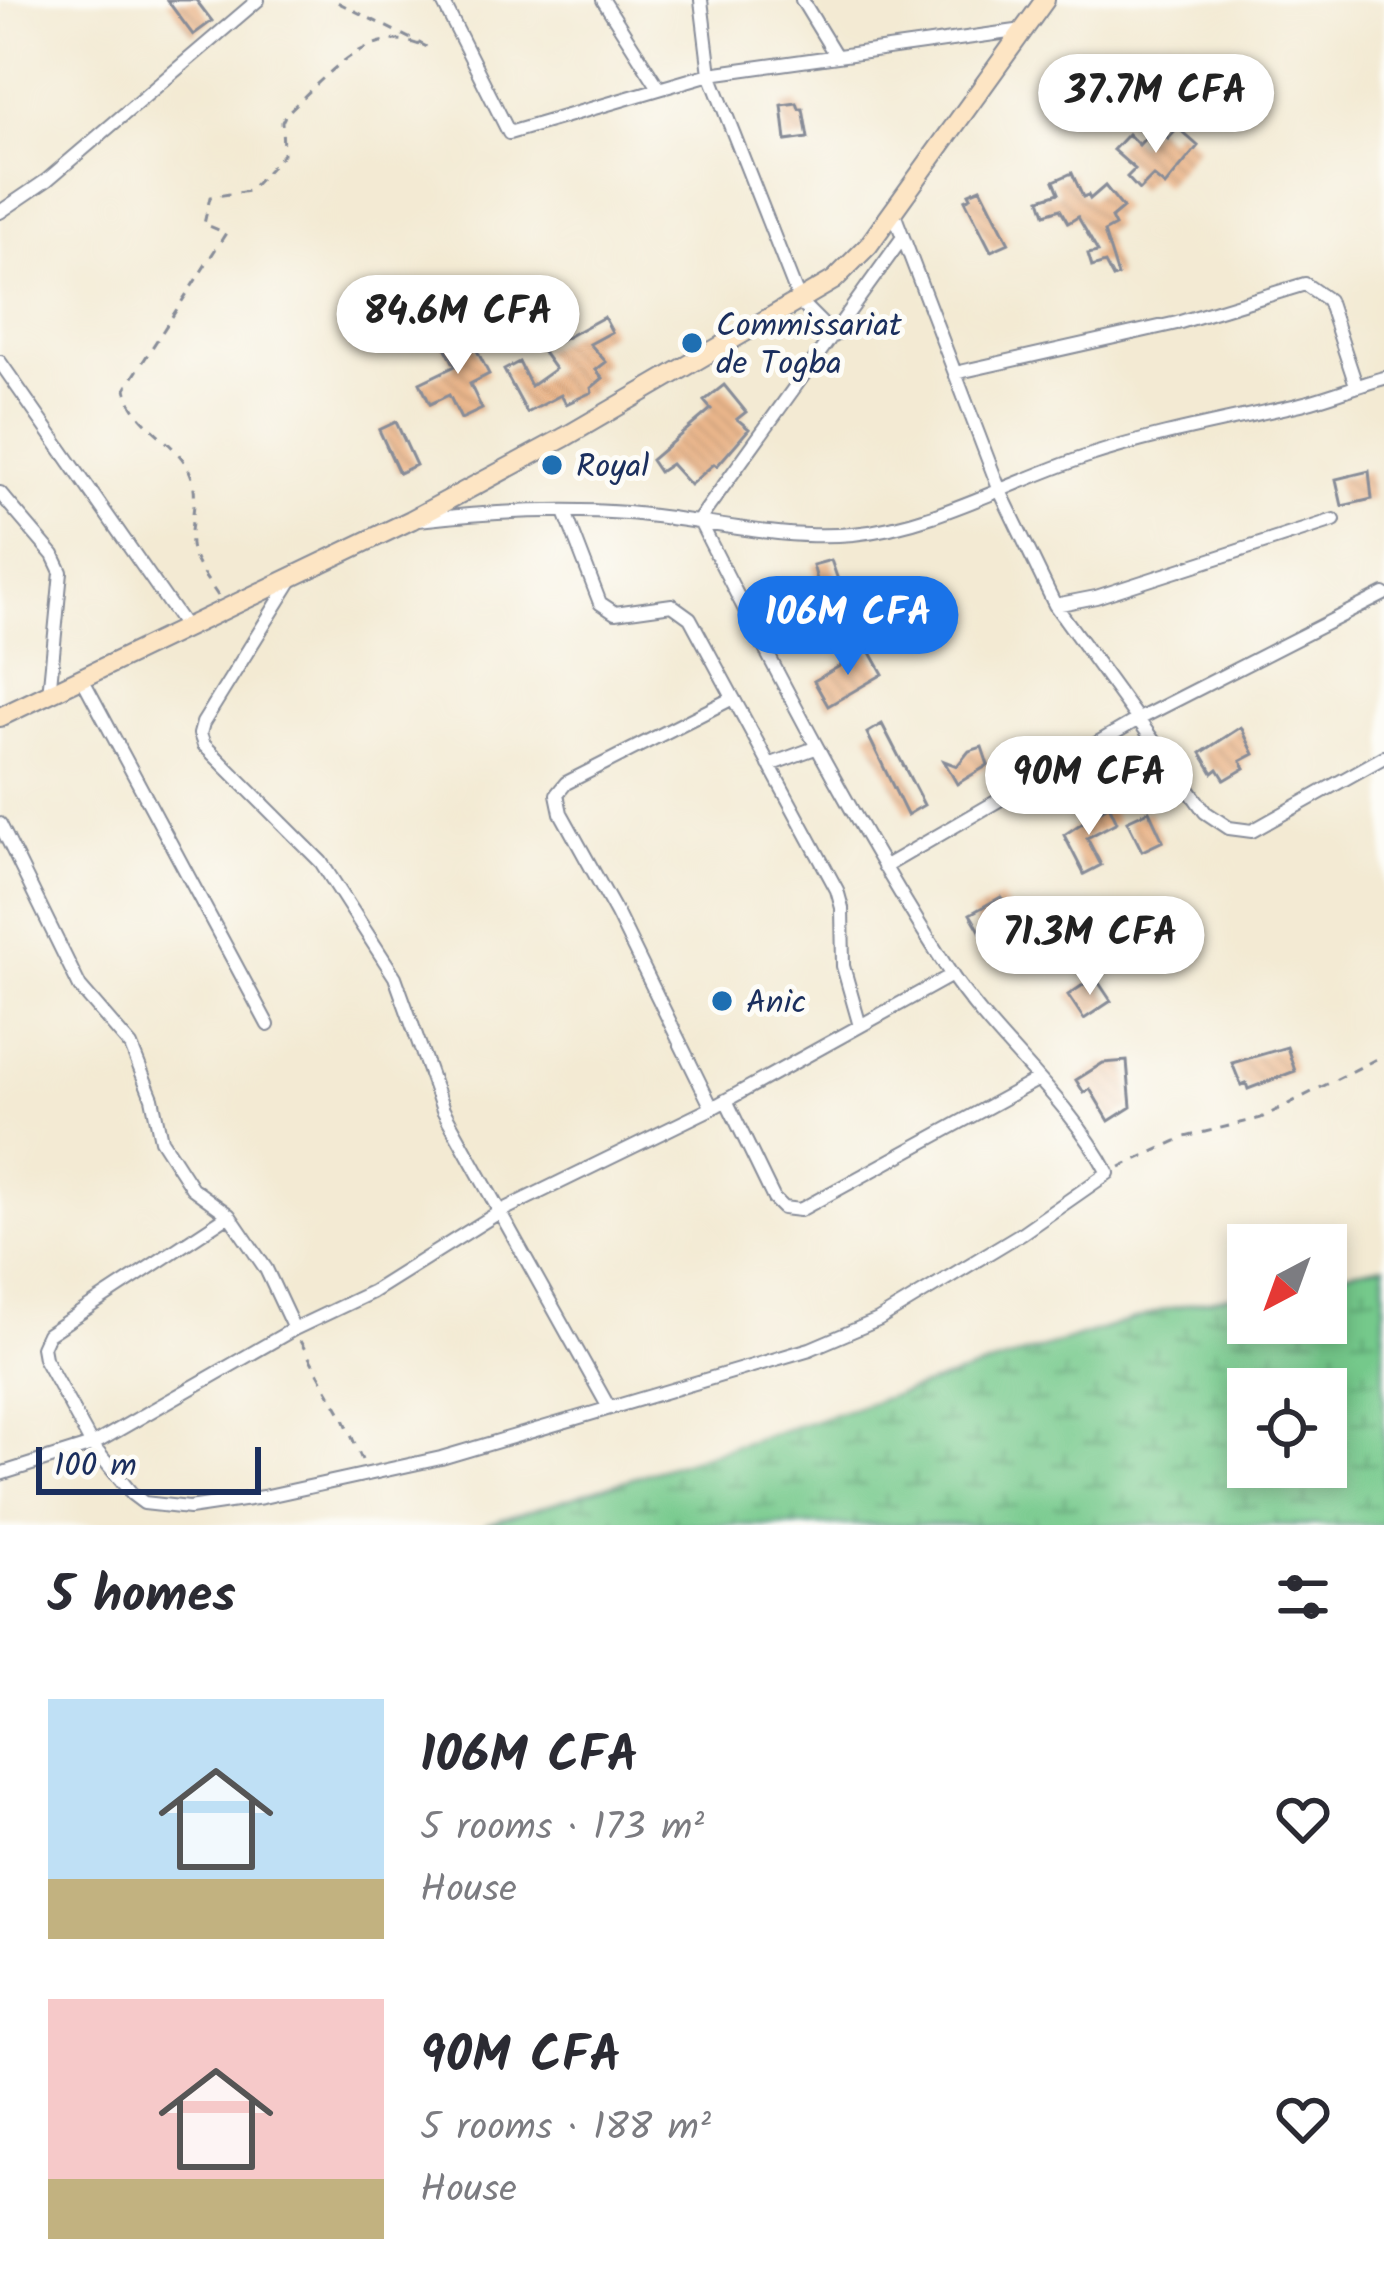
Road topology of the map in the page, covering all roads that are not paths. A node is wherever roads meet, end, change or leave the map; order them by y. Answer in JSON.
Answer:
{"nodes":[{"id":1,"x":258,"y":0,"type":"edge"},
{"id":2,"x":442,"y":0,"type":"edge"},
{"id":3,"x":603,"y":0,"type":"edge"},
{"id":4,"x":701,"y":0,"type":"edge"},
{"id":5,"x":802,"y":0,"type":"edge"},
{"id":6,"x":1046,"y":0,"type":"edge"},
{"id":7,"x":1024,"y":30,"type":"junction"},
{"id":8,"x":836,"y":56,"type":"junction"},
{"id":9,"x":710,"y":74,"type":"junction"},
{"id":10,"x":659,"y":88,"type":"junction"},
{"id":11,"x":893,"y":211,"type":"junction"},
{"id":12,"x":0,"y":212,"type":"edge"},
{"id":13,"x":903,"y":237,"type":"junction"},
{"id":14,"x":800,"y":302,"type":"junction"},
{"id":15,"x":834,"y":336,"type":"junction"},
{"id":16,"x":0,"y":362,"type":"edge"},
{"id":17,"x":955,"y":373,"type":"junction"},
{"id":18,"x":1384,"y":379,"type":"edge"},
{"id":19,"x":1356,"y":386,"type":"junction"},
{"id":20,"x":1000,"y":491,"type":"junction"},
{"id":21,"x":0,"y":493,"type":"edge"},
{"id":22,"x":565,"y":512,"type":"junction"},
{"id":23,"x":411,"y":520,"type":"junction"},
{"id":24,"x":699,"y":520,"type":"junction"},
{"id":25,"x":1334,"y":520,"type":"dead end"},
{"id":26,"x":293,"y":578,"type":"junction"},
{"id":27,"x":1384,"y":594,"type":"edge"},
{"id":28,"x":1055,"y":605,"type":"junction"},
{"id":29,"x":186,"y":628,"type":"junction"},
{"id":30,"x":82,"y":680,"type":"junction"},
{"id":31,"x":49,"y":695,"type":"junction"},
{"id":32,"x":733,"y":698,"type":"junction"},
{"id":33,"x":0,"y":717,"type":"edge"},
{"id":34,"x":1135,"y":721,"type":"junction"},
{"id":35,"x":815,"y":748,"type":"junction"},
{"id":36,"x":1384,"y":757,"type":"edge"},
{"id":37,"x":770,"y":765,"type":"junction"},
{"id":38,"x":0,"y":824,"type":"edge"},
{"id":39,"x":884,"y":867,"type":"junction"},
{"id":40,"x":952,"y":975,"type":"junction"},
{"id":41,"x":268,"y":1025,"type":"dead end"},
{"id":42,"x":860,"y":1025,"type":"junction"},
{"id":43,"x":1037,"y":1080,"type":"junction"},
{"id":44,"x":726,"y":1100,"type":"junction"},
{"id":45,"x":712,"y":1108,"type":"junction"},
{"id":46,"x":501,"y":1211,"type":"junction"},
{"id":47,"x":229,"y":1215,"type":"junction"},
{"id":48,"x":294,"y":1329,"type":"junction"},
{"id":49,"x":608,"y":1406,"type":"junction"},
{"id":50,"x":92,"y":1445,"type":"junction"},
{"id":51,"x":0,"y":1474,"type":"edge"}],
"edges":[{"from":1,"to":12,"type":"street"},
{"from":2,"to":10,"type":"street"},
{"from":3,"to":10,"type":"street"},
{"from":4,"to":9,"type":"street"},
{"from":5,"to":8,"type":"street"},
{"from":6,"to":7,"type":"street"},
{"from":7,"to":8,"type":"street"},
{"from":7,"to":11,"type":"street"},
{"from":8,"to":9,"type":"street"},
{"from":9,"to":10,"type":"street"},
{"from":9,"to":14,"type":"street"},
{"from":11,"to":13,"type":"street"},
{"from":11,"to":14,"type":"street"},
{"from":13,"to":15,"type":"street"},
{"from":13,"to":17,"type":"street"},
{"from":14,"to":15,"type":"street"},
{"from":14,"to":23,"type":"street"},
{"from":15,"to":24,"type":"street"},
{"from":16,"to":29,"type":"street"},
{"from":17,"to":19,"type":"street"},
{"from":17,"to":20,"type":"street"},
{"from":18,"to":19,"type":"street"},
{"from":19,"to":20,"type":"street"},
{"from":20,"to":24,"type":"street"},
{"from":20,"to":28,"type":"street"},
{"from":21,"to":31,"type":"street"},
{"from":22,"to":23,"type":"street"},
{"from":22,"to":24,"type":"street"},
{"from":22,"to":32,"type":"street"},
{"from":23,"to":26,"type":"street"},
{"from":24,"to":35,"type":"street"},
{"from":25,"to":28,"type":"street"},
{"from":26,"to":29,"type":"street"},
{"from":26,"to":46,"type":"street"},
{"from":27,"to":34,"type":"street"},
{"from":28,"to":34,"type":"street"},
{"from":29,"to":30,"type":"street"},
{"from":30,"to":31,"type":"street"},
{"from":30,"to":41,"type":"street"},
{"from":31,"to":33,"type":"street"},
{"from":32,"to":37,"type":"street"},
{"from":32,"to":45,"type":"street"},
{"from":34,"to":36,"type":"street"},
{"from":34,"to":39,"type":"street"},
{"from":35,"to":37,"type":"street"},
{"from":35,"to":39,"type":"street"},
{"from":37,"to":42,"type":"street"},
{"from":38,"to":47,"type":"street"},
{"from":39,"to":40,"type":"street"},
{"from":40,"to":42,"type":"street"},
{"from":40,"to":43,"type":"street"},
{"from":42,"to":44,"type":"street"},
{"from":43,"to":44,"type":"street"},
{"from":43,"to":49,"type":"street"},
{"from":44,"to":45,"type":"street"},
{"from":45,"to":46,"type":"street"},
{"from":46,"to":48,"type":"street"},
{"from":46,"to":49,"type":"street"},
{"from":47,"to":48,"type":"street"},
{"from":47,"to":50,"type":"street"},
{"from":48,"to":50,"type":"street"},
{"from":49,"to":50,"type":"street"},
{"from":50,"to":51,"type":"street"}]}
